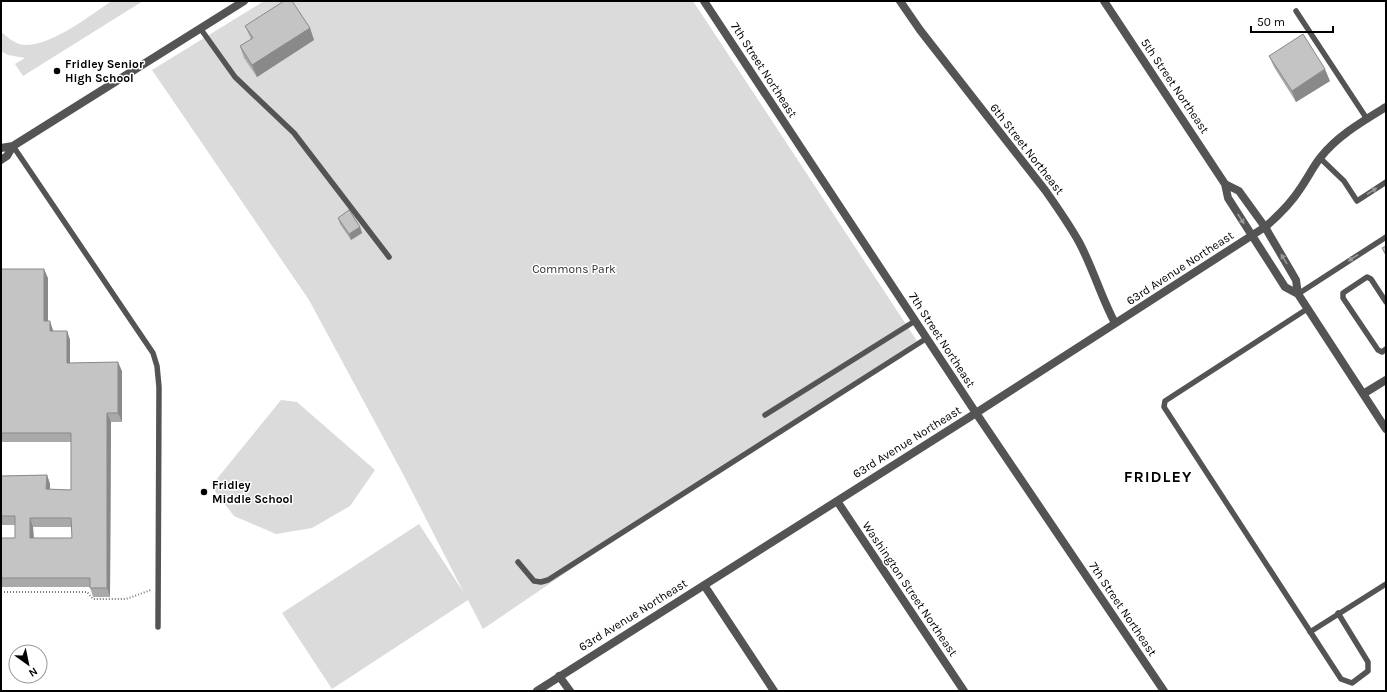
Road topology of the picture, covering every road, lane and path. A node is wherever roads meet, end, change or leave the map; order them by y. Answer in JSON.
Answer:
{"nodes":[{"id":1,"x":244,"y":1,"type":"edge"},
{"id":2,"x":704,"y":1,"type":"edge"},
{"id":3,"x":900,"y":1,"type":"edge"},
{"id":4,"x":1104,"y":1,"type":"edge"},
{"id":5,"x":1296,"y":11,"type":"dead end"},
{"id":6,"x":200,"y":28,"type":"junction"},
{"id":7,"x":1386,"y":107,"type":"edge"},
{"id":8,"x":1367,"y":119,"type":"junction"},
{"id":9,"x":13,"y":146,"type":"junction"},
{"id":10,"x":1,"y":148,"type":"edge"},
{"id":11,"x":1320,"y":158,"type":"junction"},
{"id":12,"x":1,"y":160,"type":"edge"},
{"id":13,"x":1386,"y":182,"type":"edge"},
{"id":14,"x":1225,"y":184,"type":"junction"},
{"id":15,"x":1265,"y":227,"type":"junction"},
{"id":16,"x":1252,"y":236,"type":"junction"},
{"id":17,"x":1386,"y":237,"type":"edge"},
{"id":18,"x":389,"y":257,"type":"dead end"},
{"id":19,"x":1298,"y":294,"type":"junction"},
{"id":20,"x":1386,"y":302,"type":"edge"},
{"id":21,"x":1307,"y":309,"type":"junction"},
{"id":22,"x":915,"y":321,"type":"junction"},
{"id":23,"x":1115,"y":323,"type":"junction"},
{"id":24,"x":927,"y":338,"type":"junction"},
{"id":25,"x":1386,"y":349,"type":"edge"},
{"id":26,"x":1386,"y":380,"type":"edge"},
{"id":27,"x":1363,"y":394,"type":"junction"},
{"id":28,"x":976,"y":413,"type":"junction"},
{"id":29,"x":765,"y":415,"type":"dead end"},
{"id":30,"x":1386,"y":429,"type":"edge"},
{"id":31,"x":837,"y":501,"type":"junction"},
{"id":32,"x":518,"y":562,"type":"dead end"},
{"id":33,"x":1386,"y":584,"type":"edge"},
{"id":34,"x":704,"y":585,"type":"junction"},
{"id":35,"x":158,"y":588,"type":"junction"},
{"id":36,"x":1,"y":592,"type":"edge"},
{"id":37,"x":1338,"y":613,"type":"junction"},
{"id":38,"x":158,"y":627,"type":"dead end"},
{"id":39,"x":1310,"y":632,"type":"junction"},
{"id":40,"x":559,"y":676,"type":"junction"},
{"id":41,"x":537,"y":691,"type":"edge"},
{"id":42,"x":570,"y":691,"type":"edge"},
{"id":43,"x":774,"y":691,"type":"edge"},
{"id":44,"x":964,"y":691,"type":"edge"},
{"id":45,"x":1164,"y":691,"type":"edge"}],
"edges":[{"from":1,"to":6,"type":"street"},
{"from":2,"to":22,"type":"street","name":"7th Street Northeast"},
{"from":3,"to":23,"type":"street","name":"6th Street Northeast"},
{"from":4,"to":14,"type":"street","name":"5th Street Northeast"},
{"from":5,"to":8,"type":"lane"},
{"from":6,"to":9,"type":"street"},
{"from":6,"to":18,"type":"lane"},
{"from":7,"to":8,"type":"street","name":"63rd Avenue Northeast"},
{"from":8,"to":11,"type":"street","name":"63rd Avenue Northeast"},
{"from":9,"to":10,"type":"street"},
{"from":9,"to":12,"type":"street"},
{"from":9,"to":35,"type":"lane"},
{"from":11,"to":13,"type":"lane","one_way":true},
{"from":11,"to":15,"type":"street","name":"63rd Avenue Northeast"},
{"from":14,"to":15,"type":"street","name":"5th Street Northeast"},
{"from":14,"to":16,"type":"street","name":"5th Street Northeast","one_way":true},
{"from":15,"to":16,"type":"street","name":"63rd Avenue Northeast"},
{"from":19,"to":15,"type":"street","name":"5th Street Northeast","one_way":true},
{"from":16,"to":19,"type":"street","name":"5th Street Northeast"},
{"from":16,"to":23,"type":"street","name":"63rd Avenue Northeast"},
{"from":17,"to":19,"type":"lane","one_way":true},
{"from":19,"to":21,"type":"street","name":"5th Street Northeast"},
{"from":20,"to":25,"type":"lane"},
{"from":21,"to":27,"type":"street","name":"5th Street Northeast"},
{"from":21,"to":39,"type":"lane"},
{"from":22,"to":24,"type":"street","name":"7th Street Northeast"},
{"from":22,"to":29,"type":"lane"},
{"from":23,"to":28,"type":"street","name":"63rd Avenue Northeast"},
{"from":24,"to":28,"type":"street","name":"7th Street Northeast"},
{"from":24,"to":32,"type":"lane"},
{"from":26,"to":27,"type":"street"},
{"from":27,"to":30,"type":"street","name":"5th Street Northeast"},
{"from":28,"to":31,"type":"street","name":"63rd Avenue Northeast"},
{"from":28,"to":45,"type":"street","name":"7th Street Northeast"},
{"from":31,"to":34,"type":"street","name":"63rd Avenue Northeast"},
{"from":31,"to":44,"type":"street","name":"Washington Street Northeast"},
{"from":33,"to":37,"type":"lane"},
{"from":34,"to":40,"type":"street","name":"63rd Avenue Northeast"},
{"from":34,"to":43,"type":"street"},
{"from":35,"to":36,"type":"path"},
{"from":35,"to":38,"type":"lane"},
{"from":37,"to":39,"type":"lane"},
{"from":37,"to":39,"type":"lane"},
{"from":40,"to":41,"type":"street","name":"63rd Avenue Northeast"},
{"from":40,"to":42,"type":"street"}]}
